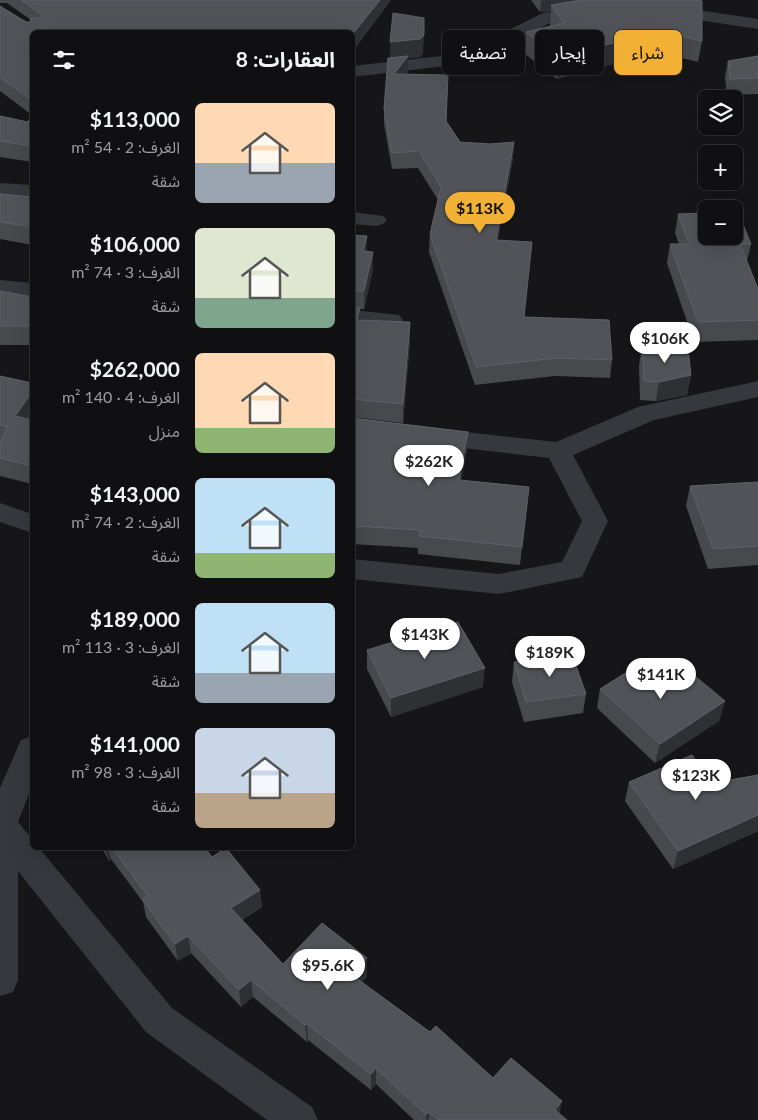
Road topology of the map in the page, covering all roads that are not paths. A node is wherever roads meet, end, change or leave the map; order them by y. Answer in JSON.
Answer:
{"nodes":[{"id":1,"x":642,"y":6,"type":"edge"},
{"id":2,"x":605,"y":9,"type":"edge"},
{"id":3,"x":758,"y":24,"type":"edge"},
{"id":4,"x":355,"y":72,"type":"edge"},
{"id":5,"x":0,"y":189,"type":"edge"},
{"id":6,"x":30,"y":191,"type":"edge"},
{"id":7,"x":355,"y":218,"type":"edge"},
{"id":8,"x":376,"y":220,"type":"dead end"},
{"id":9,"x":0,"y":287,"type":"edge"},
{"id":10,"x":30,"y":290,"type":"edge"},
{"id":11,"x":355,"y":317,"type":"edge"},
{"id":12,"x":391,"y":320,"type":"edge"},
{"id":13,"x":758,"y":389,"type":"edge"},
{"id":14,"x":401,"y":433,"type":"edge"},
{"id":15,"x":558,"y":452,"type":"junction"},
{"id":16,"x":0,"y":512,"type":"edge"},
{"id":17,"x":30,"y":523,"type":"edge"},
{"id":18,"x":355,"y":570,"type":"edge"},
{"id":19,"x":30,"y":754,"type":"edge"},
{"id":20,"x":1,"y":826,"type":"edge"},
{"id":21,"x":0,"y":980,"type":"edge"},
{"id":22,"x":300,"y":1120,"type":"edge"}],
"edges":[{"from":1,"to":3,"type":"street"},
{"from":2,"to":4,"type":"street"},
{"from":5,"to":6,"type":"street"},
{"from":7,"to":8,"type":"street"},
{"from":9,"to":10,"type":"street"},
{"from":11,"to":12,"type":"street"},
{"from":13,"to":15,"type":"street"},
{"from":14,"to":15,"type":"street"},
{"from":15,"to":18,"type":"street"},
{"from":16,"to":17,"type":"street"},
{"from":19,"to":20,"type":"street"},
{"from":20,"to":21,"type":"street"},
{"from":20,"to":22,"type":"street"}]}
